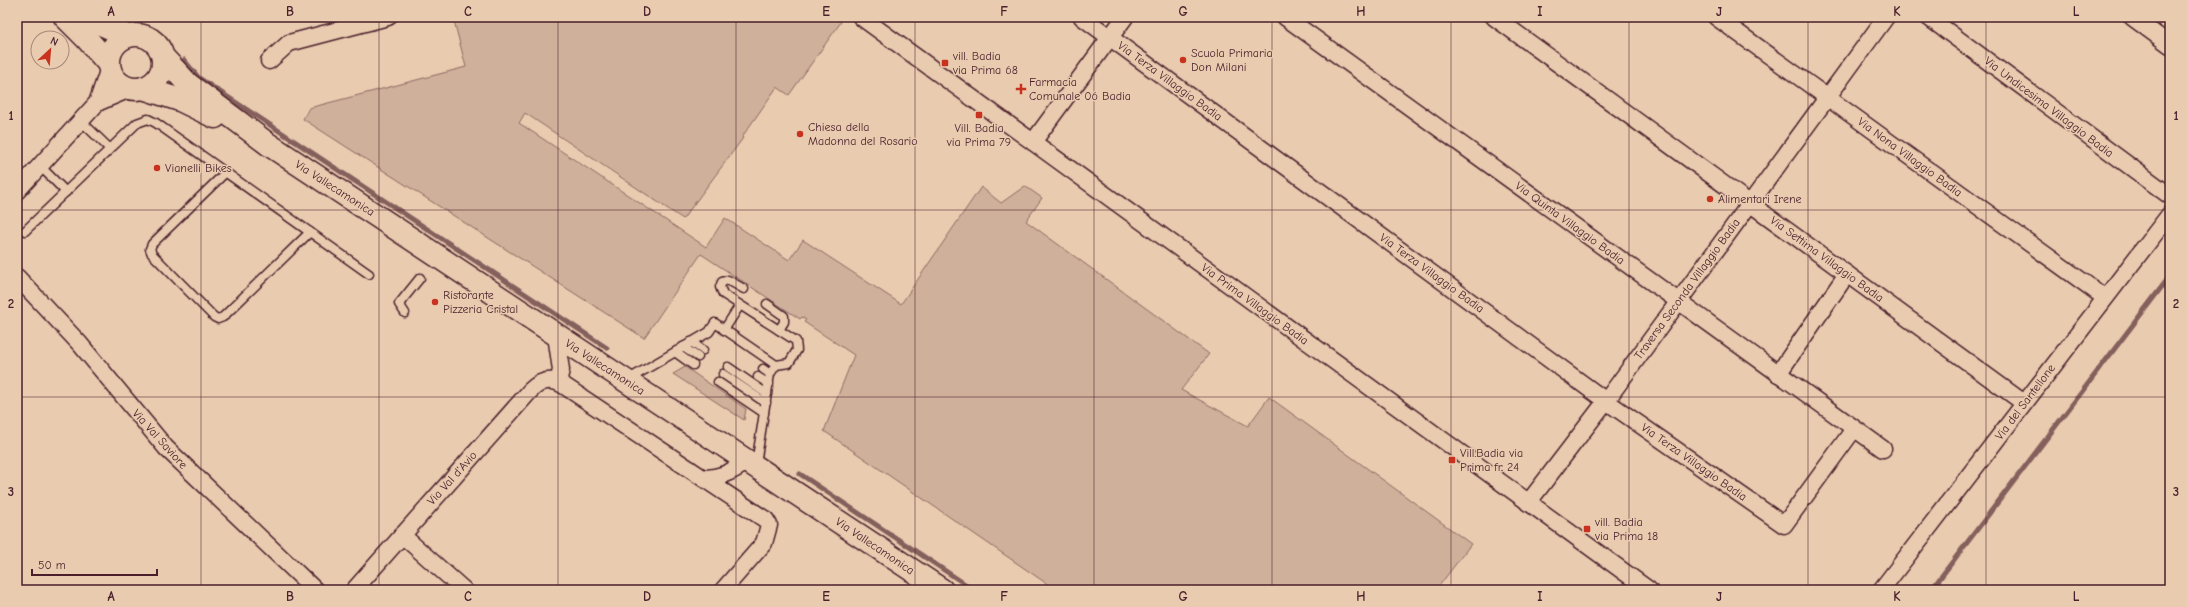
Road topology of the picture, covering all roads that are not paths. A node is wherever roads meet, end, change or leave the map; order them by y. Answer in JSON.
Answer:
{"nodes":[{"id":1,"x":65,"y":17,"type":"edge"},
{"id":2,"x":85,"y":17,"type":"edge"},
{"id":3,"x":388,"y":17,"type":"edge"},
{"id":4,"x":861,"y":17,"type":"edge"},
{"id":5,"x":1082,"y":17,"type":"edge"},
{"id":6,"x":1125,"y":17,"type":"edge"},
{"id":7,"x":1285,"y":17,"type":"edge"},
{"id":8,"x":1494,"y":17,"type":"edge"},
{"id":9,"x":1716,"y":17,"type":"edge"},
{"id":10,"x":1886,"y":17,"type":"edge"},
{"id":11,"x":1928,"y":17,"type":"edge"},
{"id":12,"x":2132,"y":17,"type":"edge"},
{"id":13,"x":128,"y":36,"type":"junction"},
{"id":14,"x":1110,"y":37,"type":"junction"},
{"id":15,"x":2170,"y":45,"type":"edge"},
{"id":16,"x":163,"y":57,"type":"junction"},
{"id":17,"x":269,"y":61,"type":"dead end"},
{"id":18,"x":108,"y":66,"type":"junction"},
{"id":19,"x":136,"y":89,"type":"junction"},
{"id":20,"x":1827,"y":97,"type":"junction"},
{"id":21,"x":97,"y":103,"type":"junction"},
{"id":22,"x":81,"y":121,"type":"junction"},
{"id":23,"x":1033,"y":142,"type":"junction"},
{"id":24,"x":268,"y":144,"type":"junction"},
{"id":25,"x":110,"y":149,"type":"junction"},
{"id":26,"x":40,"y":166,"type":"junction"},
{"id":27,"x":226,"y":172,"type":"junction"},
{"id":28,"x":17,"y":191,"type":"edge"},
{"id":29,"x":66,"y":192,"type":"junction"},
{"id":30,"x":2170,"y":196,"type":"edge"},
{"id":31,"x":1750,"y":203,"type":"junction"},
{"id":32,"x":2170,"y":214,"type":"edge"},
{"id":33,"x":25,"y":231,"type":"dead end"},
{"id":34,"x":310,"y":232,"type":"junction"},
{"id":35,"x":369,"y":274,"type":"dead end"},
{"id":36,"x":1848,"y":274,"type":"junction"},
{"id":37,"x":17,"y":277,"type":"edge"},
{"id":38,"x":420,"y":278,"type":"dead end"},
{"id":39,"x":744,"y":289,"type":"dead end"},
{"id":40,"x":2104,"y":297,"type":"junction"},
{"id":41,"x":1678,"y":302,"type":"junction"},
{"id":42,"x":767,"y":304,"type":"dead end"},
{"id":43,"x":740,"y":305,"type":"junction"},
{"id":44,"x":405,"y":313,"type":"dead end"},
{"id":45,"x":724,"y":330,"type":"junction"},
{"id":46,"x":779,"y":330,"type":"junction"},
{"id":47,"x":556,"y":335,"type":"junction"},
{"id":48,"x":700,"y":337,"type":"junction"},
{"id":49,"x":691,"y":342,"type":"junction"},
{"id":50,"x":708,"y":343,"type":"dead end"},
{"id":51,"x":683,"y":347,"type":"junction"},
{"id":52,"x":703,"y":350,"type":"dead end"},
{"id":53,"x":675,"y":352,"type":"junction"},
{"id":54,"x":698,"y":357,"type":"dead end"},
{"id":55,"x":693,"y":365,"type":"dead end"},
{"id":56,"x":776,"y":365,"type":"junction"},
{"id":57,"x":728,"y":367,"type":"dead end"},
{"id":58,"x":763,"y":369,"type":"dead end"},
{"id":59,"x":723,"y":374,"type":"dead end"},
{"id":60,"x":770,"y":374,"type":"junction"},
{"id":61,"x":1778,"y":374,"type":"junction"},
{"id":62,"x":758,"y":377,"type":"dead end"},
{"id":63,"x":626,"y":381,"type":"junction"},
{"id":64,"x":558,"y":382,"type":"junction"},
{"id":65,"x":718,"y":382,"type":"dead end"},
{"id":66,"x":769,"y":384,"type":"junction"},
{"id":67,"x":767,"y":394,"type":"junction"},
{"id":68,"x":1606,"y":400,"type":"junction"},
{"id":69,"x":766,"y":403,"type":"junction"},
{"id":70,"x":2024,"y":403,"type":"junction"},
{"id":71,"x":764,"y":413,"type":"junction"},
{"id":72,"x":1854,"y":429,"type":"junction"},
{"id":73,"x":1883,"y":449,"type":"dead end"},
{"id":74,"x":752,"y":464,"type":"junction"},
{"id":75,"x":703,"y":478,"type":"junction"},
{"id":76,"x":1528,"y":503,"type":"junction"},
{"id":77,"x":402,"y":535,"type":"junction"},
{"id":78,"x":315,"y":590,"type":"edge"},
{"id":79,"x":354,"y":590,"type":"edge"},
{"id":80,"x":464,"y":590,"type":"edge"},
{"id":81,"x":723,"y":590,"type":"edge"},
{"id":82,"x":942,"y":590,"type":"edge"},
{"id":83,"x":1649,"y":590,"type":"edge"},
{"id":84,"x":1881,"y":590,"type":"edge"}],
"edges":[{"from":1,"to":18,"type":"main road","name":"Via Vallecamonica"},
{"from":2,"to":13,"type":"main road","name":"Via Vallecamonica"},
{"from":3,"to":17,"type":"street"},
{"from":4,"to":23,"type":"street","name":"Via Prima Villaggio Badia"},
{"from":5,"to":14,"type":"street","name":"Via Terza Villaggio Badia"},
{"from":6,"to":14,"type":"street"},
{"from":7,"to":41,"type":"street","name":"Via Quinta Villaggio Badia"},
{"from":8,"to":31,"type":"street","name":"Via Settima Villaggio Badia"},
{"from":9,"to":20,"type":"street","name":"Via Nona Villaggio Badia"},
{"from":10,"to":20,"type":"street","name":"Traversa Seconda Villaggio Badia"},
{"from":11,"to":30,"type":"street","name":"Via Undicesima Villaggio Badia"},
{"from":12,"to":15,"type":"street"},
{"from":13,"to":16,"type":"main road","name":"Via Vallecamonica"},
{"from":13,"to":18,"type":"main road"},
{"from":14,"to":23,"type":"street"},
{"from":14,"to":68,"type":"street","name":"Via Terza Villaggio Badia"},
{"from":16,"to":19,"type":"main road"},
{"from":16,"to":24,"type":"main road","name":"Via Vallecamonica"},
{"from":18,"to":19,"type":"main road","name":"Via Vallecamonica"},
{"from":18,"to":21,"type":"street"},
{"from":19,"to":21,"type":"street"},
{"from":19,"to":24,"type":"main road","name":"Via Vallecamonica"},
{"from":20,"to":31,"type":"street","name":"Traversa Seconda Villaggio Badia"},
{"from":20,"to":40,"type":"street","name":"Via Nona Villaggio Badia"},
{"from":21,"to":22,"type":"street"},
{"from":22,"to":25,"type":"lane"},
{"from":22,"to":26,"type":"street"},
{"from":23,"to":76,"type":"street","name":"Via Prima Villaggio Badia"},
{"from":24,"to":47,"type":"main road","name":"Via Vallecamonica"},
{"from":25,"to":27,"type":"lane"},
{"from":25,"to":29,"type":"lane"},
{"from":26,"to":28,"type":"street"},
{"from":26,"to":29,"type":"lane"},
{"from":27,"to":34,"type":"lane"},
{"from":27,"to":34,"type":"lane"},
{"from":29,"to":33,"type":"lane"},
{"from":31,"to":36,"type":"street","name":"Via Settima Villaggio Badia"},
{"from":31,"to":41,"type":"street","name":"Traversa Seconda Villaggio Badia"},
{"from":32,"to":40,"type":"street","name":"Via del Santellone"},
{"from":34,"to":35,"type":"lane"},
{"from":36,"to":61,"type":"street"},
{"from":36,"to":70,"type":"street","name":"Via Settima Villaggio Badia"},
{"from":37,"to":78,"type":"street","name":"Via Val Saviore"},
{"from":38,"to":44,"type":"lane"},
{"from":39,"to":43,"type":"lane"},
{"from":40,"to":70,"type":"street","name":"Via del Santellone"},
{"from":41,"to":61,"type":"street","name":"Via Quinta Villaggio Badia"},
{"from":41,"to":68,"type":"street","name":"Traversa Seconda Villaggio Badia"},
{"from":42,"to":46,"type":"lane"},
{"from":43,"to":45,"type":"lane"},
{"from":43,"to":46,"type":"lane"},
{"from":45,"to":48,"type":"lane"},
{"from":45,"to":56,"type":"lane"},
{"from":46,"to":56,"type":"lane"},
{"from":47,"to":63,"type":"main road","name":"Via Vallecamonica"},
{"from":47,"to":64,"type":"street"},
{"from":48,"to":49,"type":"lane"},
{"from":48,"to":50,"type":"lane"},
{"from":49,"to":51,"type":"lane"},
{"from":49,"to":52,"type":"lane"},
{"from":51,"to":53,"type":"lane"},
{"from":51,"to":54,"type":"lane"},
{"from":53,"to":55,"type":"lane"},
{"from":53,"to":63,"type":"lane"},
{"from":56,"to":60,"type":"lane"},
{"from":57,"to":67,"type":"lane"},
{"from":58,"to":60,"type":"lane"},
{"from":59,"to":69,"type":"lane"},
{"from":60,"to":66,"type":"lane"},
{"from":61,"to":72,"type":"street","name":"Via Quinta Villaggio Badia"},
{"from":62,"to":66,"type":"lane"},
{"from":63,"to":74,"type":"main road","name":"Via Vallecamonica"},
{"from":64,"to":75,"type":"street"},
{"from":64,"to":77,"type":"street","name":"Via Val d'Avio"},
{"from":65,"to":71,"type":"lane"},
{"from":66,"to":67,"type":"lane"},
{"from":67,"to":69,"type":"lane"},
{"from":68,"to":72,"type":"street","name":"Via Terza Villaggio Badia"},
{"from":68,"to":76,"type":"street","name":"Traversa Seconda Villaggio Badia"},
{"from":69,"to":71,"type":"lane"},
{"from":70,"to":84,"type":"street","name":"Via del Santellone"},
{"from":71,"to":74,"type":"lane"},
{"from":72,"to":73,"type":"street","name":"Via Quinta Villaggio Badia"},
{"from":74,"to":75,"type":"street"},
{"from":74,"to":82,"type":"main road","name":"Via Vallecamonica"},
{"from":75,"to":81,"type":"street"},
{"from":76,"to":83,"type":"street","name":"Via Prima Villaggio Badia"},
{"from":77,"to":79,"type":"street","name":"Via Val d'Avio"},
{"from":77,"to":80,"type":"street"}]}
